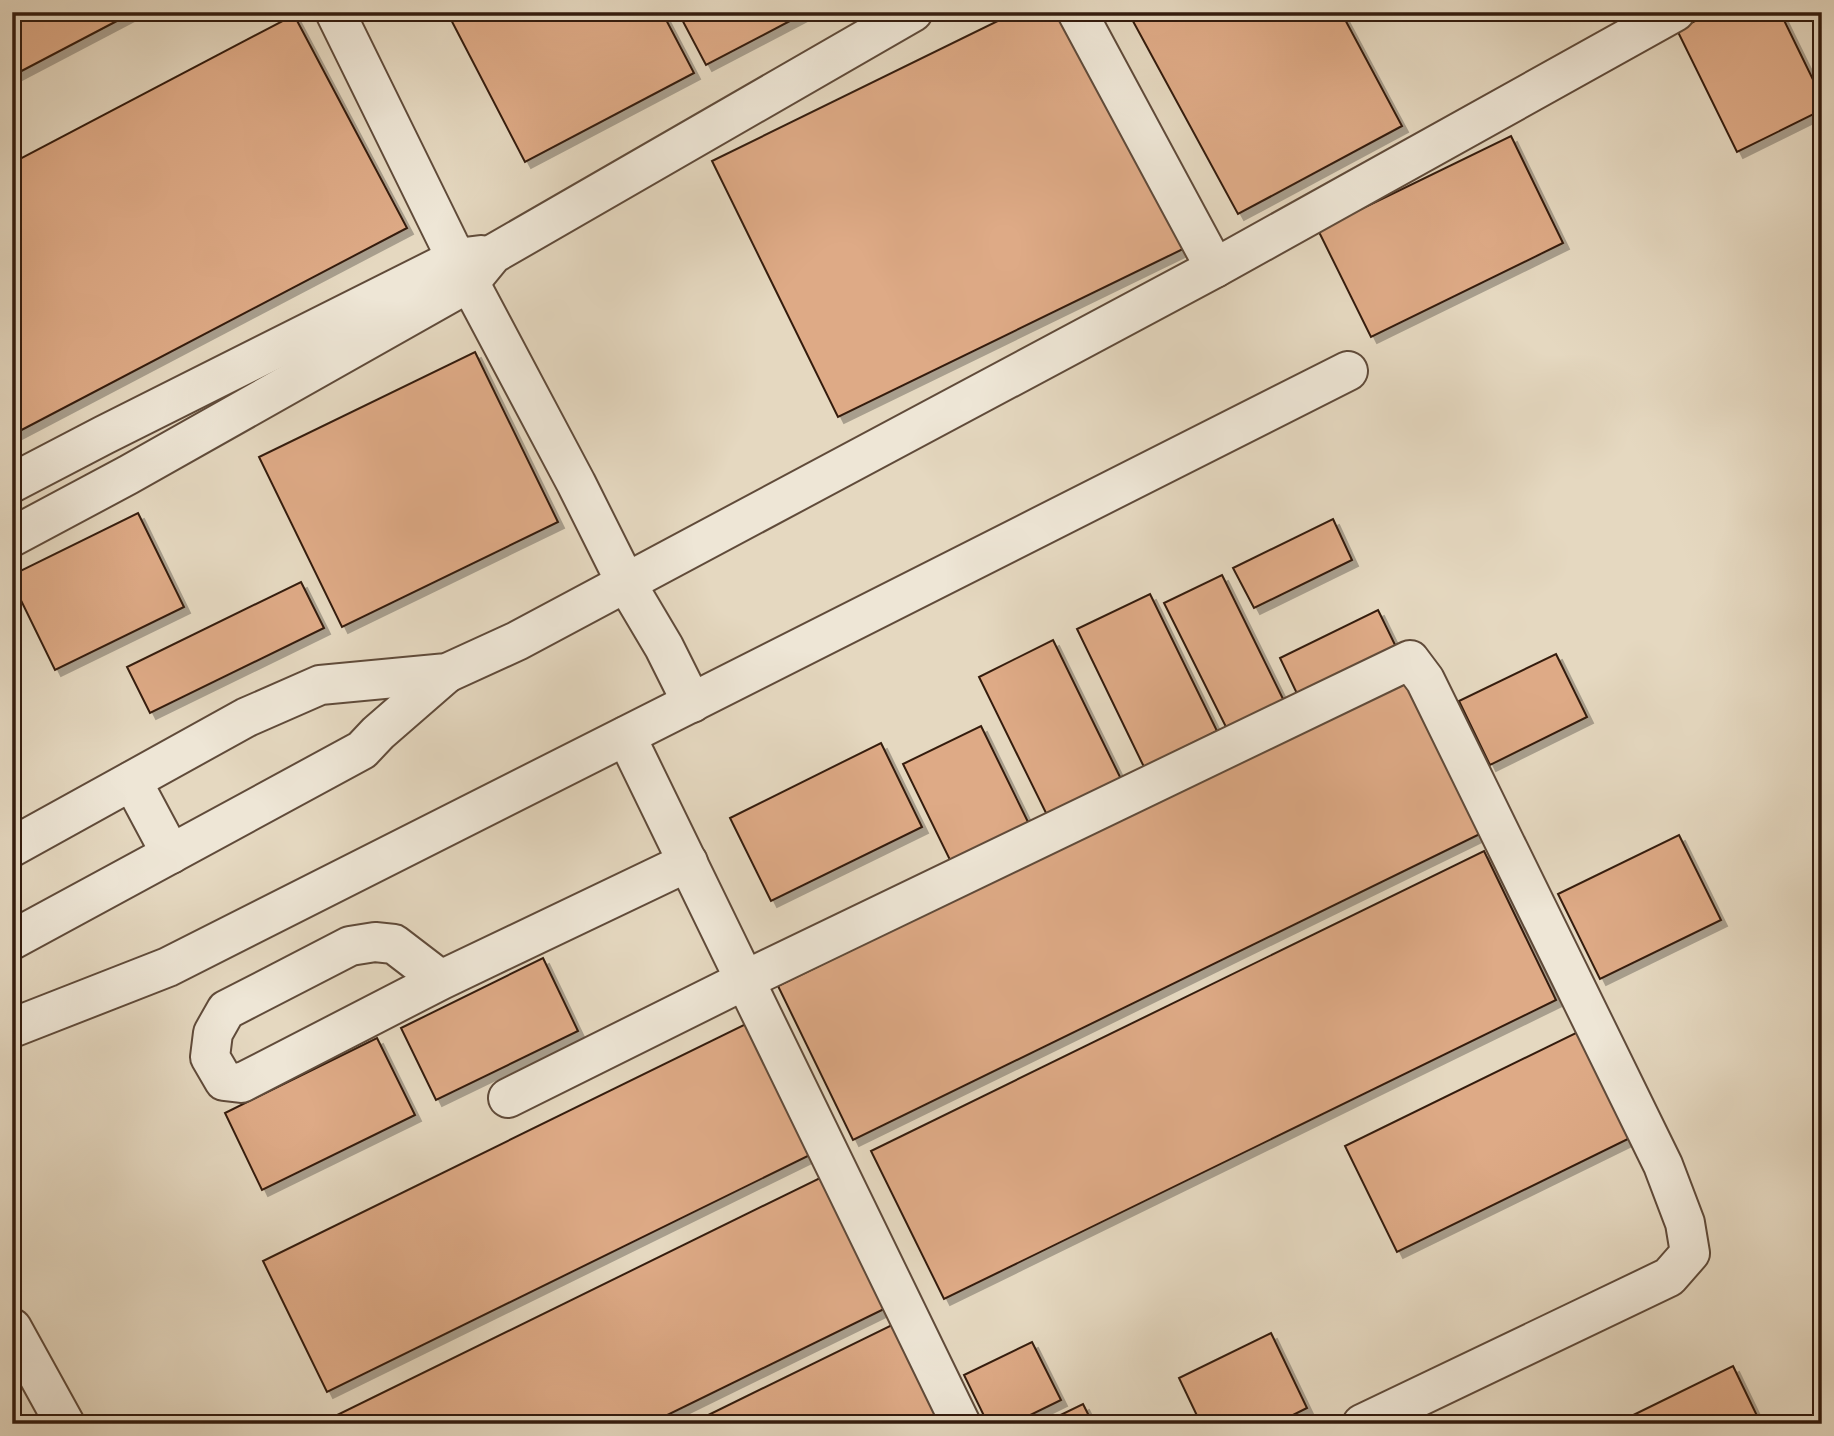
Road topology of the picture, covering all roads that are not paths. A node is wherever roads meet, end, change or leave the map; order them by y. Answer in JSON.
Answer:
{"nodes":[{"id":1,"x":335,"y":12,"type":"edge"},
{"id":2,"x":913,"y":12,"type":"edge"},
{"id":3,"x":1077,"y":12,"type":"edge"},
{"id":4,"x":1675,"y":12,"type":"edge"},
{"id":5,"x":473,"y":265,"type":"junction"},
{"id":6,"x":1215,"y":268,"type":"junction"},
{"id":7,"x":1348,"y":371,"type":"dead end"},
{"id":8,"x":104,"y":435,"type":"junction"},
{"id":9,"x":128,"y":475,"type":"junction"},
{"id":10,"x":12,"y":483,"type":"edge"},
{"id":11,"x":12,"y":537,"type":"edge"},
{"id":12,"x":626,"y":583,"type":"junction"},
{"id":13,"x":447,"y":673,"type":"junction"},
{"id":14,"x":692,"y":703,"type":"junction"},
{"id":15,"x":626,"y":736,"type":"junction"},
{"id":16,"x":132,"y":781,"type":"junction"},
{"id":17,"x":12,"y":847,"type":"edge"},
{"id":18,"x":171,"y":854,"type":"junction"},
{"id":19,"x":688,"y":862,"type":"junction"},
{"id":20,"x":12,"y":940,"type":"edge"},
{"id":21,"x":441,"y":980,"type":"junction"},
{"id":22,"x":745,"y":980,"type":"junction"},
{"id":23,"x":12,"y":1028,"type":"edge"},
{"id":24,"x":508,"y":1098,"type":"dead end"},
{"id":25,"x":12,"y":1328,"type":"edge"},
{"id":26,"x":65,"y":1424,"type":"edge"},
{"id":27,"x":961,"y":1424,"type":"edge"},
{"id":28,"x":1362,"y":1424,"type":"edge"}],
"edges":[{"from":1,"to":5,"type":"lane"},
{"from":2,"to":5,"type":"lane"},
{"from":3,"to":6,"type":"lane"},
{"from":4,"to":6,"type":"lane"},
{"from":5,"to":8,"type":"lane"},
{"from":5,"to":9,"type":"lane"},
{"from":5,"to":12,"type":"lane"},
{"from":6,"to":12,"type":"lane"},
{"from":7,"to":14,"type":"lane"},
{"from":8,"to":9,"type":"lane"},
{"from":8,"to":10,"type":"lane"},
{"from":9,"to":11,"type":"lane"},
{"from":12,"to":13,"type":"lane"},
{"from":12,"to":14,"type":"lane"},
{"from":13,"to":16,"type":"lane"},
{"from":13,"to":18,"type":"lane"},
{"from":14,"to":15,"type":"lane"},
{"from":15,"to":19,"type":"lane"},
{"from":15,"to":23,"type":"lane"},
{"from":16,"to":17,"type":"lane"},
{"from":16,"to":18,"type":"lane"},
{"from":18,"to":20,"type":"lane"},
{"from":19,"to":21,"type":"lane"},
{"from":19,"to":22,"type":"lane"},
{"from":21,"to":21,"type":"lane"},
{"from":22,"to":24,"type":"lane"},
{"from":22,"to":27,"type":"lane"},
{"from":22,"to":28,"type":"lane"},
{"from":25,"to":26,"type":"lane"}]}
